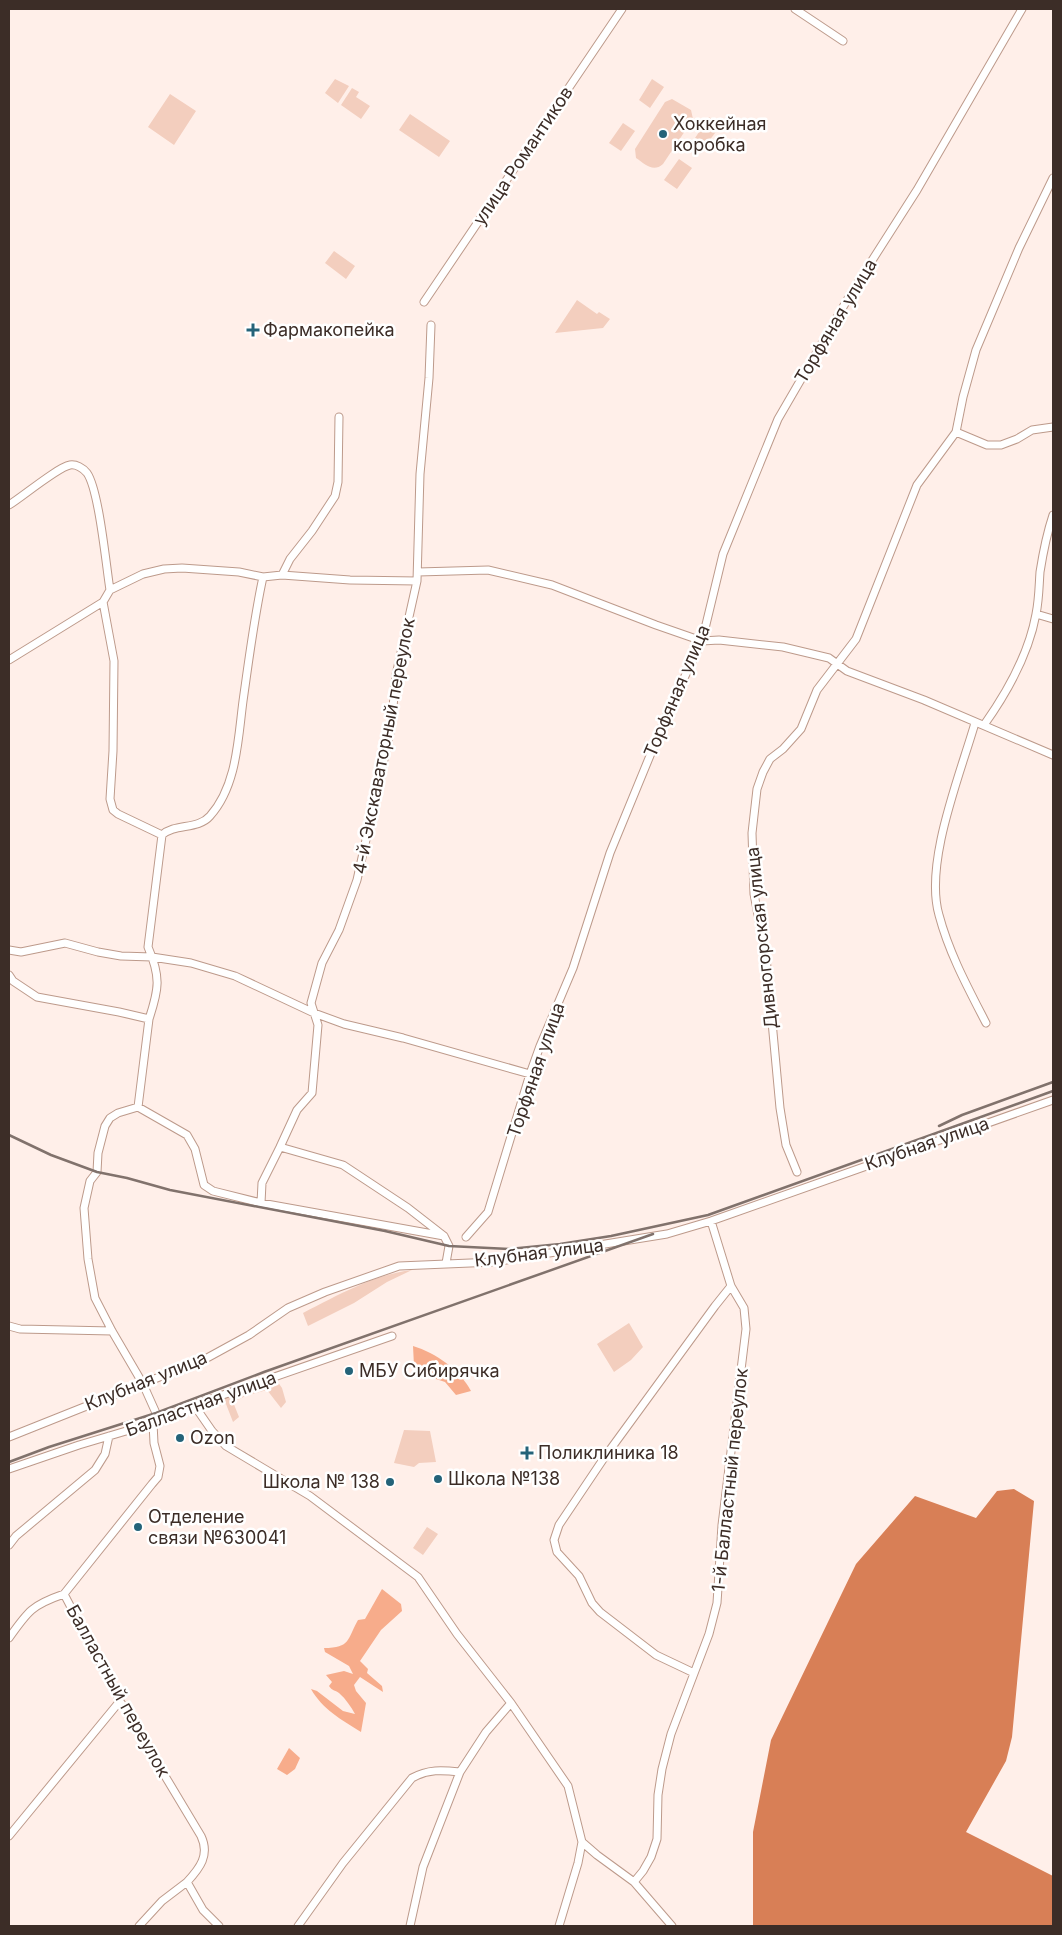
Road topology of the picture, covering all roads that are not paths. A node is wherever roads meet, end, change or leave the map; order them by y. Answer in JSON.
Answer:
{"nodes":[{"id":1,"x":622,"y":9,"type":"edge"},
{"id":2,"x":795,"y":9,"type":"edge"},
{"id":3,"x":1022,"y":9,"type":"edge"},
{"id":4,"x":843,"y":41,"type":"dead end"},
{"id":5,"x":1053,"y":178,"type":"edge"},
{"id":6,"x":424,"y":302,"type":"dead end"},
{"id":7,"x":431,"y":325,"type":"dead end"},
{"id":8,"x":339,"y":417,"type":"dead end"},
{"id":9,"x":1053,"y":428,"type":"edge"},
{"id":10,"x":956,"y":432,"type":"junction"},
{"id":11,"x":9,"y":505,"type":"edge"},
{"id":12,"x":1053,"y":515,"type":"edge"},
{"id":13,"x":418,"y":572,"type":"junction"},
{"id":14,"x":282,"y":575,"type":"junction"},
{"id":15,"x":263,"y":577,"type":"junction"},
{"id":16,"x":417,"y":581,"type":"junction"},
{"id":17,"x":110,"y":590,"type":"junction"},
{"id":18,"x":103,"y":602,"type":"junction"},
{"id":19,"x":1036,"y":614,"type":"junction"},
{"id":20,"x":1053,"y":619,"type":"edge"},
{"id":21,"x":702,"y":640,"type":"junction"},
{"id":22,"x":9,"y":660,"type":"edge"},
{"id":23,"x":837,"y":664,"type":"junction"},
{"id":24,"x":975,"y":723,"type":"junction"},
{"id":25,"x":984,"y":726,"type":"junction"},
{"id":26,"x":1053,"y":754,"type":"edge"},
{"id":27,"x":162,"y":835,"type":"junction"},
{"id":28,"x":9,"y":950,"type":"edge"},
{"id":29,"x":152,"y":957,"type":"junction"},
{"id":30,"x":10,"y":979,"type":"edge"},
{"id":31,"x":314,"y":1013,"type":"junction"},
{"id":32,"x":148,"y":1019,"type":"junction"},
{"id":33,"x":986,"y":1023,"type":"dead end"},
{"id":34,"x":530,"y":1074,"type":"junction"},
{"id":35,"x":1053,"y":1100,"type":"edge"},
{"id":36,"x":138,"y":1107,"type":"junction"},
{"id":37,"x":280,"y":1147,"type":"junction"},
{"id":38,"x":797,"y":1172,"type":"dead end"},
{"id":39,"x":260,"y":1203,"type":"junction"},
{"id":40,"x":711,"y":1222,"type":"junction"},
{"id":41,"x":444,"y":1236,"type":"junction"},
{"id":42,"x":466,"y":1237,"type":"dead end"},
{"id":43,"x":446,"y":1263,"type":"junction"},
{"id":44,"x":732,"y":1286,"type":"junction"},
{"id":45,"x":9,"y":1326,"type":"edge"},
{"id":46,"x":112,"y":1331,"type":"junction"},
{"id":47,"x":392,"y":1336,"type":"dead end"},
{"id":48,"x":143,"y":1384,"type":"junction"},
{"id":49,"x":194,"y":1406,"type":"junction"},
{"id":50,"x":153,"y":1423,"type":"junction"},
{"id":51,"x":109,"y":1436,"type":"junction"},
{"id":52,"x":9,"y":1437,"type":"edge"},
{"id":53,"x":9,"y":1469,"type":"edge"},
{"id":54,"x":9,"y":1545,"type":"edge"},
{"id":55,"x":64,"y":1594,"type":"junction"},
{"id":56,"x":9,"y":1638,"type":"edge"},
{"id":57,"x":694,"y":1673,"type":"junction"},
{"id":58,"x":120,"y":1701,"type":"junction"},
{"id":59,"x":511,"y":1703,"type":"junction"},
{"id":60,"x":460,"y":1772,"type":"junction"},
{"id":61,"x":9,"y":1836,"type":"edge"},
{"id":62,"x":582,"y":1842,"type":"junction"},
{"id":63,"x":187,"y":1882,"type":"junction"},
{"id":64,"x":634,"y":1882,"type":"junction"},
{"id":65,"x":139,"y":1926,"type":"edge"},
{"id":66,"x":219,"y":1926,"type":"edge"},
{"id":67,"x":298,"y":1926,"type":"edge"},
{"id":68,"x":410,"y":1926,"type":"edge"},
{"id":69,"x":559,"y":1926,"type":"edge"},
{"id":70,"x":672,"y":1926,"type":"edge"}],
"edges":[{"from":1,"to":6,"type":"street","name":"улица Романтиков"},
{"from":2,"to":4,"type":"street"},
{"from":3,"to":21,"type":"street","name":"Торфяная улица"},
{"from":5,"to":10,"type":"street","name":"Дивногорская улица"},
{"from":7,"to":13,"type":"street","name":"4-й Экскаваторный переулок"},
{"from":8,"to":14,"type":"street"},
{"from":9,"to":10,"type":"street"},
{"from":10,"to":23,"type":"street","name":"Дивногорская улица"},
{"from":11,"to":17,"type":"street"},
{"from":12,"to":19,"type":"street"},
{"from":13,"to":16,"type":"street","name":"4-й Экскаваторный переулок"},
{"from":13,"to":21,"type":"street"},
{"from":14,"to":15,"type":"street"},
{"from":14,"to":16,"type":"street"},
{"from":15,"to":17,"type":"street"},
{"from":15,"to":27,"type":"street"},
{"from":16,"to":31,"type":"street","name":"4-й Экскаваторный переулок"},
{"from":17,"to":18,"type":"street"},
{"from":18,"to":22,"type":"street"},
{"from":18,"to":27,"type":"street"},
{"from":19,"to":20,"type":"street"},
{"from":19,"to":25,"type":"street"},
{"from":21,"to":23,"type":"street"},
{"from":21,"to":34,"type":"street","name":"Торфяная улица"},
{"from":23,"to":24,"type":"street"},
{"from":23,"to":38,"type":"street","name":"Дивногорская улица"},
{"from":24,"to":25,"type":"street"},
{"from":24,"to":33,"type":"street"},
{"from":25,"to":26,"type":"street"},
{"from":27,"to":29,"type":"street"},
{"from":28,"to":29,"type":"street"},
{"from":29,"to":31,"type":"street"},
{"from":29,"to":32,"type":"street"},
{"from":30,"to":32,"type":"street"},
{"from":31,"to":34,"type":"street"},
{"from":31,"to":37,"type":"street","name":"4-й Экскаваторный переулок"},
{"from":32,"to":36,"type":"street"},
{"from":34,"to":42,"type":"street","name":"Торфяная улица"},
{"from":35,"to":40,"type":"street","name":"Клубная улица"},
{"from":36,"to":39,"type":"street"},
{"from":36,"to":46,"type":"street","name":"Балластный переулок"},
{"from":37,"to":39,"type":"street","name":"4-й Экскаваторный переулок"},
{"from":37,"to":41,"type":"street"},
{"from":39,"to":41,"type":"street"},
{"from":40,"to":43,"type":"street","name":"Клубная улица"},
{"from":40,"to":44,"type":"street","name":"1-й Балластный переулок"},
{"from":41,"to":43,"type":"street"},
{"from":43,"to":48,"type":"street","name":"Клубная улица"},
{"from":44,"to":57,"type":"street","name":"1-й Балластный переулок"},
{"from":44,"to":57,"type":"street"},
{"from":45,"to":46,"type":"street"},
{"from":46,"to":48,"type":"street","name":"Балластный переулок"},
{"from":47,"to":49,"type":"street","name":"Балластная улица"},
{"from":48,"to":50,"type":"street","name":"Балластный переулок"},
{"from":48,"to":52,"type":"street","name":"Клубная улица"},
{"from":49,"to":50,"type":"street","name":"Балластная улица"},
{"from":49,"to":59,"type":"street"},
{"from":50,"to":51,"type":"street","name":"Балластная улица"},
{"from":50,"to":55,"type":"street","name":"Балластный переулок"},
{"from":51,"to":53,"type":"street","name":"Балластная улица"},
{"from":51,"to":54,"type":"street"},
{"from":55,"to":56,"type":"street"},
{"from":55,"to":58,"type":"street","name":"Балластный переулок"},
{"from":57,"to":64,"type":"street","name":"1-й Балластный переулок"},
{"from":58,"to":61,"type":"street"},
{"from":58,"to":63,"type":"street","name":"Балластный переулок"},
{"from":59,"to":60,"type":"street"},
{"from":59,"to":62,"type":"street"},
{"from":60,"to":67,"type":"street"},
{"from":60,"to":68,"type":"street"},
{"from":62,"to":64,"type":"street"},
{"from":62,"to":69,"type":"street"},
{"from":63,"to":65,"type":"street","name":"Балластный переулок"},
{"from":63,"to":66,"type":"street"},
{"from":64,"to":70,"type":"street"}]}
